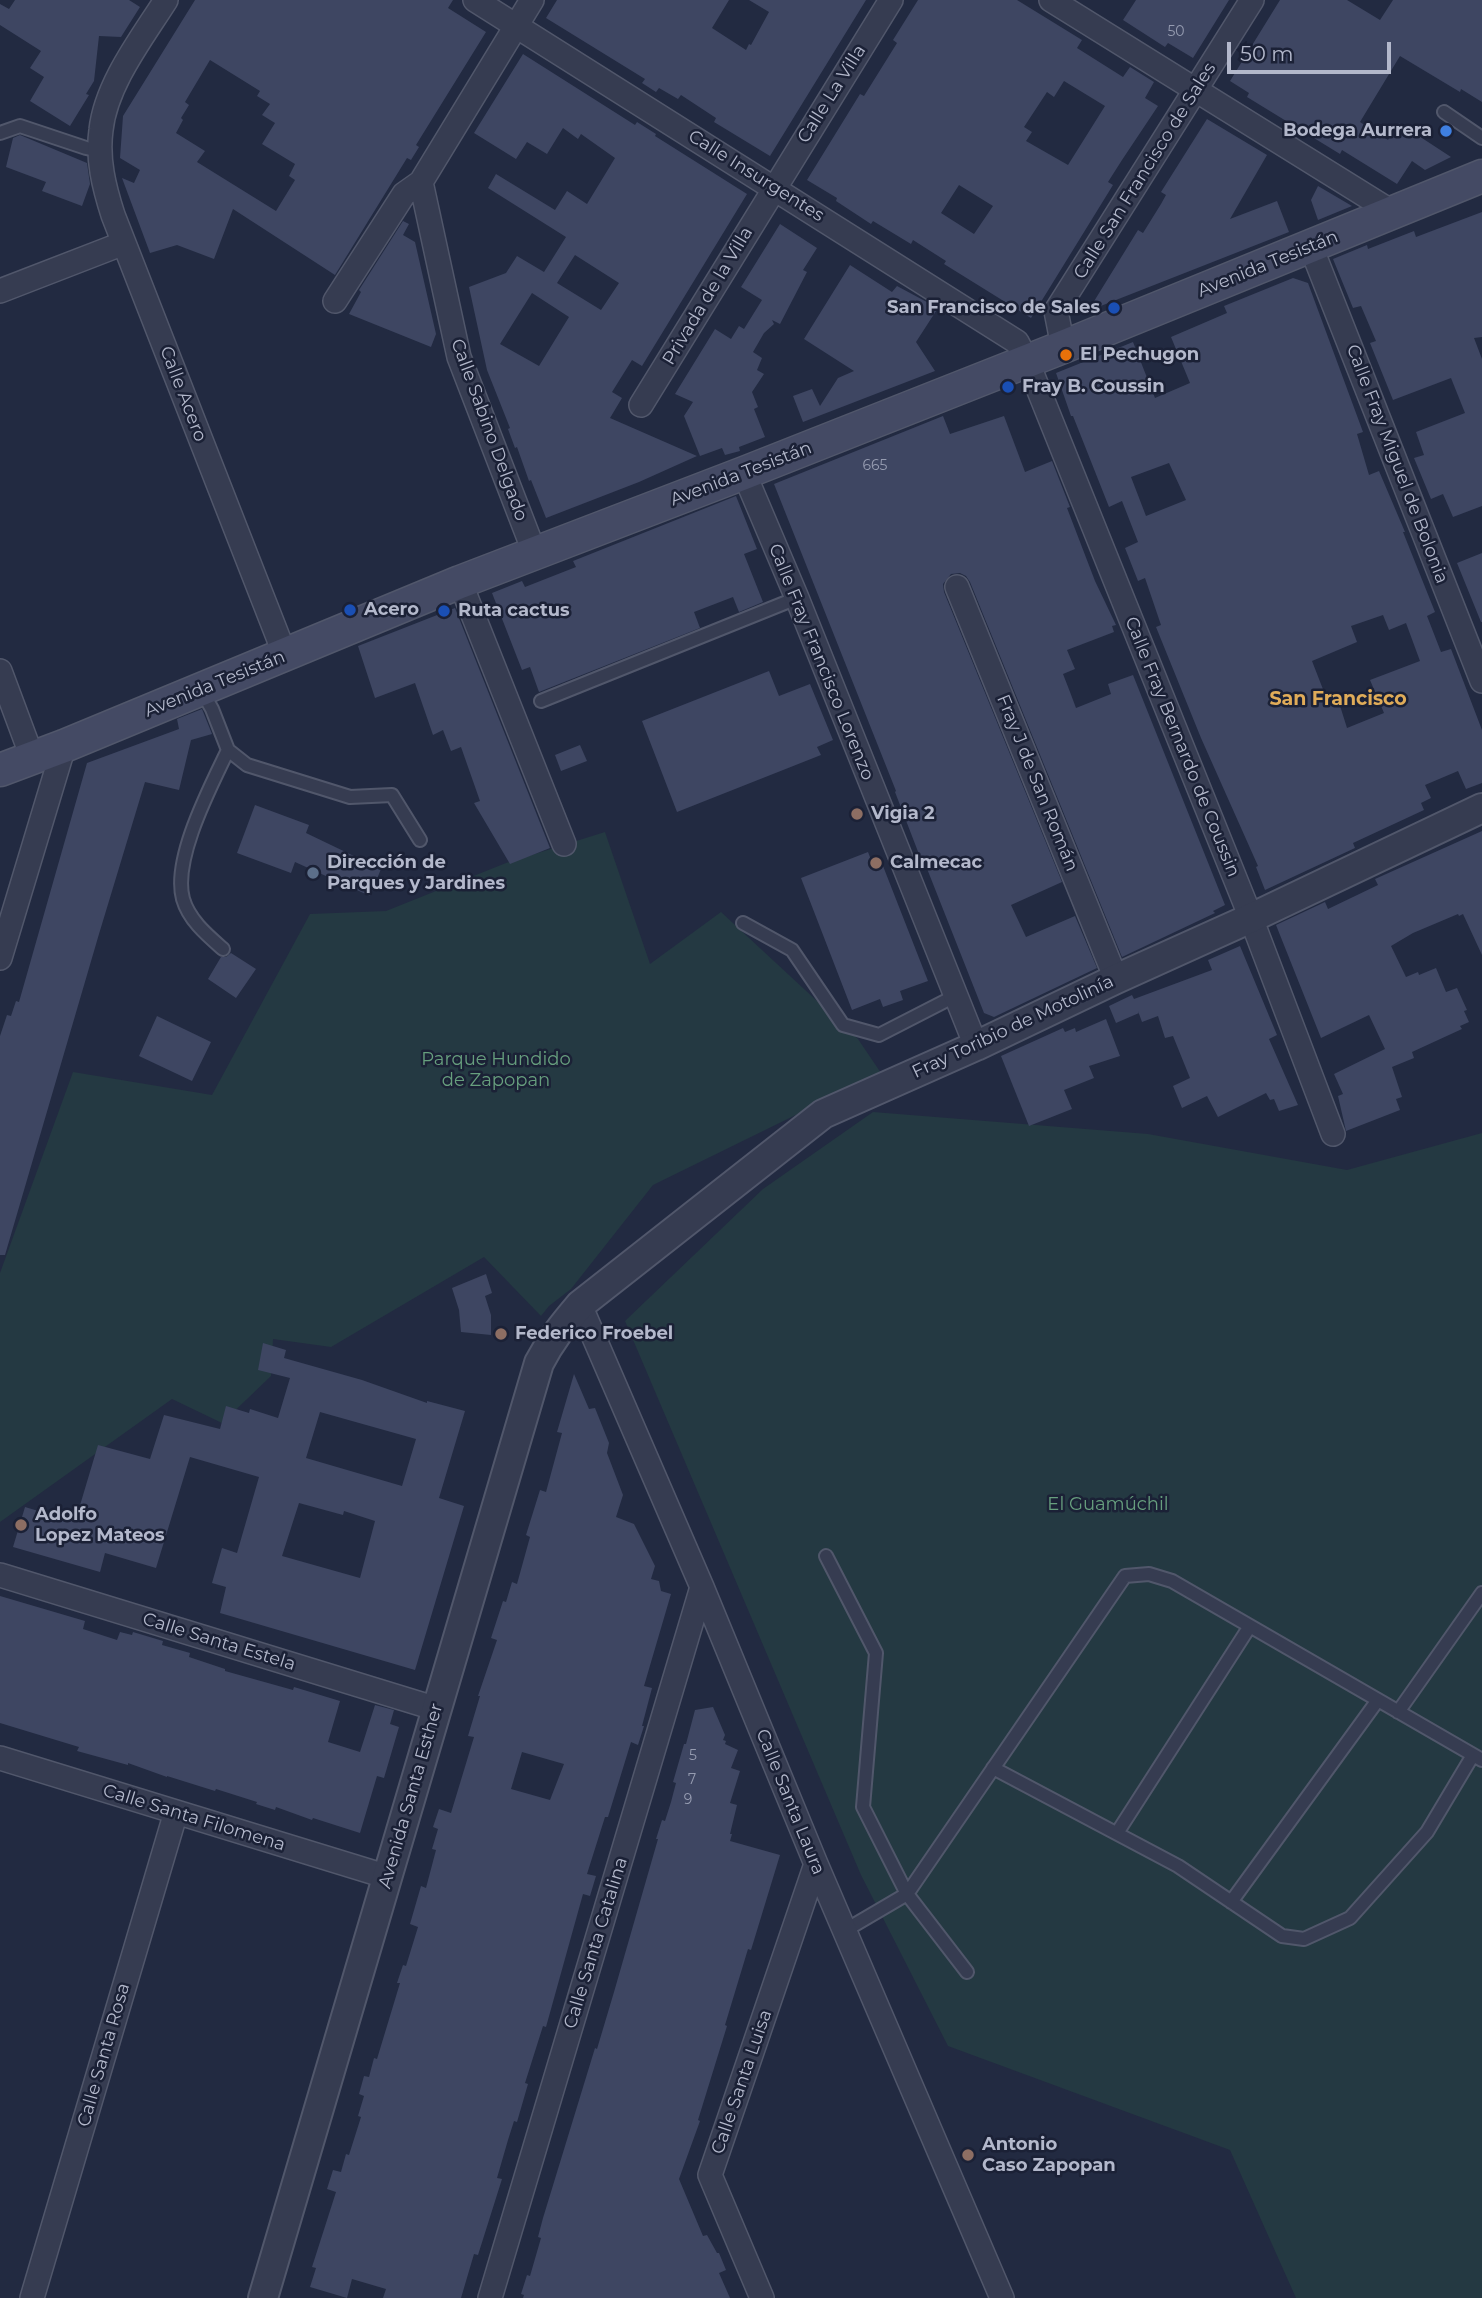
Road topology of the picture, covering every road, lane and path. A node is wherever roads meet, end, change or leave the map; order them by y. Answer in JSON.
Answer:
{"nodes":[{"id":1,"x":166,"y":0,"type":"edge"},
{"id":2,"x":475,"y":0,"type":"edge"},
{"id":3,"x":532,"y":0,"type":"edge"},
{"id":4,"x":891,"y":0,"type":"edge"},
{"id":5,"x":1051,"y":0,"type":"edge"},
{"id":6,"x":1252,"y":0,"type":"edge"},
{"id":7,"x":516,"y":26,"type":"junction"},
{"id":8,"x":1197,"y":91,"type":"junction"},
{"id":9,"x":1444,"y":112,"type":"dead end"},
{"id":10,"x":0,"y":133,"type":"edge"},
{"id":11,"x":1482,"y":138,"type":"edge"},
{"id":12,"x":100,"y":140,"type":"junction"},
{"id":13,"x":1482,"y":176,"type":"edge"},
{"id":14,"x":421,"y":182,"type":"junction"},
{"id":15,"x":774,"y":188,"type":"junction"},
{"id":16,"x":1392,"y":212,"type":"junction"},
{"id":17,"x":124,"y":243,"type":"junction"},
{"id":18,"x":1311,"y":247,"type":"junction"},
{"id":19,"x":0,"y":291,"type":"edge"},
{"id":20,"x":335,"y":301,"type":"dead end"},
{"id":21,"x":1063,"y":347,"type":"junction"},
{"id":22,"x":1027,"y":361,"type":"junction"},
{"id":23,"x":641,"y":405,"type":"dead end"},
{"id":24,"x":744,"y":473,"type":"junction"},
{"id":25,"x":535,"y":554,"type":"junction"},
{"id":26,"x":460,"y":582,"type":"junction"},
{"id":27,"x":957,"y":587,"type":"dead end"},
{"id":28,"x":797,"y":598,"type":"junction"},
{"id":29,"x":285,"y":655,"type":"junction"},
{"id":30,"x":0,"y":671,"type":"edge"},
{"id":31,"x":1482,"y":681,"type":"edge"},
{"id":32,"x":201,"y":689,"type":"junction"},
{"id":33,"x":541,"y":701,"type":"dead end"},
{"id":34,"x":64,"y":746,"type":"junction"},
{"id":35,"x":228,"y":750,"type":"junction"},
{"id":36,"x":32,"y":757,"type":"junction"},
{"id":37,"x":0,"y":770,"type":"edge"},
{"id":38,"x":1482,"y":808,"type":"edge"},
{"id":39,"x":420,"y":840,"type":"dead end"},
{"id":40,"x":564,"y":844,"type":"dead end"},
{"id":41,"x":1251,"y":918,"type":"junction"},
{"id":42,"x":743,"y":923,"type":"dead end"},
{"id":43,"x":223,"y":949,"type":"dead end"},
{"id":44,"x":0,"y":958,"type":"edge"},
{"id":45,"x":1116,"y":979,"type":"junction"},
{"id":46,"x":956,"y":996,"type":"junction"},
{"id":47,"x":976,"y":1046,"type":"junction"},
{"id":48,"x":1333,"y":1134,"type":"dead end"},
{"id":49,"x":580,"y":1305,"type":"junction"},
{"id":50,"x":826,"y":1556,"type":"dead end"},
{"id":51,"x":0,"y":1575,"type":"edge"},
{"id":52,"x":702,"y":1587,"type":"junction"},
{"id":53,"x":1482,"y":1593,"type":"edge"},
{"id":54,"x":1250,"y":1626,"type":"junction"},
{"id":55,"x":1378,"y":1700,"type":"junction"},
{"id":56,"x":437,"y":1709,"type":"junction"},
{"id":57,"x":1398,"y":1712,"type":"junction"},
{"id":58,"x":1478,"y":1757,"type":"edge"},
{"id":59,"x":0,"y":1758,"type":"edge"},
{"id":60,"x":993,"y":1768,"type":"junction"},
{"id":61,"x":176,"y":1812,"type":"junction"},
{"id":62,"x":1117,"y":1833,"type":"junction"},
{"id":63,"x":816,"y":1864,"type":"junction"},
{"id":64,"x":387,"y":1877,"type":"junction"},
{"id":65,"x":906,"y":1894,"type":"junction"},
{"id":66,"x":1231,"y":1902,"type":"junction"},
{"id":67,"x":845,"y":1931,"type":"junction"},
{"id":68,"x":967,"y":1972,"type":"dead end"},
{"id":69,"x":32,"y":2298,"type":"edge"},
{"id":70,"x":263,"y":2298,"type":"edge"},
{"id":71,"x":491,"y":2298,"type":"edge"},
{"id":72,"x":762,"y":2298,"type":"edge"},
{"id":73,"x":1002,"y":2298,"type":"edge"}],
"edges":[{"from":1,"to":12,"type":"street"},
{"from":2,"to":7,"type":"street","name":"Calle Insurgentes"},
{"from":3,"to":7,"type":"street"},
{"from":4,"to":15,"type":"street","name":"Calle La Villa"},
{"from":5,"to":8,"type":"street"},
{"from":6,"to":8,"type":"street","name":"Calle San Francisco de Sales"},
{"from":7,"to":14,"type":"street"},
{"from":7,"to":15,"type":"street","name":"Calle Insurgentes"},
{"from":8,"to":16,"type":"street"},
{"from":8,"to":21,"type":"street","name":"Calle San Francisco de Sales"},
{"from":9,"to":11,"type":"lane"},
{"from":10,"to":12,"type":"lane"},
{"from":12,"to":17,"type":"street","name":"Calle Acero"},
{"from":13,"to":16,"type":"main road","name":"Avenida Tesistán"},
{"from":14,"to":20,"type":"street"},
{"from":14,"to":25,"type":"street","name":"Calle Sabino Delgado"},
{"from":15,"to":22,"type":"street","name":"Calle Insurgentes"},
{"from":15,"to":23,"type":"street","name":"Privada de la Villa"},
{"from":16,"to":18,"type":"main road","name":"Avenida Tesistán"},
{"from":17,"to":19,"type":"street"},
{"from":17,"to":29,"type":"street","name":"Calle Acero"},
{"from":18,"to":21,"type":"main road","name":"Avenida Tesistán"},
{"from":18,"to":31,"type":"street","name":"Calle Fray Miguel de Bolonia"},
{"from":21,"to":22,"type":"main road","name":"Avenida Tesistán"},
{"from":22,"to":24,"type":"main road","name":"Avenida Tesistán"},
{"from":22,"to":41,"type":"street","name":"Calle Fray Bernardo de Coussin"},
{"from":24,"to":25,"type":"main road","name":"Avenida Tesistán"},
{"from":24,"to":28,"type":"street","name":"Calle Fray Francisco Lorenzo"},
{"from":25,"to":26,"type":"main road","name":"Avenida Tesistán"},
{"from":26,"to":29,"type":"main road","name":"Avenida Tesistán"},
{"from":26,"to":40,"type":"street"},
{"from":27,"to":45,"type":"street","name":"Fray J de San Román"},
{"from":28,"to":33,"type":"lane"},
{"from":28,"to":46,"type":"street","name":"Calle Fray Francisco Lorenzo"},
{"from":29,"to":32,"type":"main road","name":"Avenida Tesistán"},
{"from":30,"to":36,"type":"street"},
{"from":32,"to":34,"type":"main road","name":"Avenida Tesistán"},
{"from":32,"to":35,"type":"lane"},
{"from":34,"to":36,"type":"main road","name":"Avenida Tesistán"},
{"from":34,"to":44,"type":"street"},
{"from":35,"to":39,"type":"lane"},
{"from":35,"to":43,"type":"lane"},
{"from":36,"to":37,"type":"main road","name":"Avenida Tesistán"},
{"from":38,"to":41,"type":"street","name":"Fray Toribio de Motolinía"},
{"from":41,"to":45,"type":"street","name":"Fray Toribio de Motolinía"},
{"from":41,"to":48,"type":"street","name":"Calle Fray Bernardo de Coussin"},
{"from":42,"to":46,"type":"lane"},
{"from":45,"to":47,"type":"street","name":"Fray Toribio de Motolinía"},
{"from":46,"to":47,"type":"street","name":"Calle Fray Francisco Lorenzo"},
{"from":47,"to":49,"type":"street","name":"Fray Toribio de Motolinía"},
{"from":49,"to":52,"type":"street","name":"Calle Santa Laura"},
{"from":49,"to":56,"type":"street","name":"Avenida Santa Esther"},
{"from":50,"to":65,"type":"lane"},
{"from":51,"to":56,"type":"street","name":"Calle Santa Estela"},
{"from":52,"to":63,"type":"street","name":"Calle Santa Laura"},
{"from":52,"to":71,"type":"street","name":"Calle Santa Catalina"},
{"from":53,"to":57,"type":"lane"},
{"from":54,"to":55,"type":"lane"},
{"from":54,"to":60,"type":"lane"},
{"from":54,"to":62,"type":"lane"},
{"from":55,"to":57,"type":"lane"},
{"from":55,"to":66,"type":"lane"},
{"from":56,"to":64,"type":"street","name":"Avenida Santa Esther"},
{"from":57,"to":58,"type":"lane"},
{"from":58,"to":66,"type":"lane"},
{"from":59,"to":61,"type":"street","name":"Calle Santa Filomena"},
{"from":60,"to":62,"type":"lane"},
{"from":60,"to":65,"type":"lane"},
{"from":61,"to":64,"type":"street","name":"Calle Santa Filomena"},
{"from":61,"to":69,"type":"street","name":"Calle Santa Rosa"},
{"from":62,"to":66,"type":"lane"},
{"from":63,"to":67,"type":"street","name":"Calle Santa Laura"},
{"from":63,"to":72,"type":"street","name":"Calle Santa Luisa"},
{"from":64,"to":70,"type":"street","name":"Avenida Santa Esther"},
{"from":65,"to":67,"type":"lane"},
{"from":65,"to":68,"type":"lane"},
{"from":67,"to":73,"type":"street","name":"Calle Santa Laura"}]}
